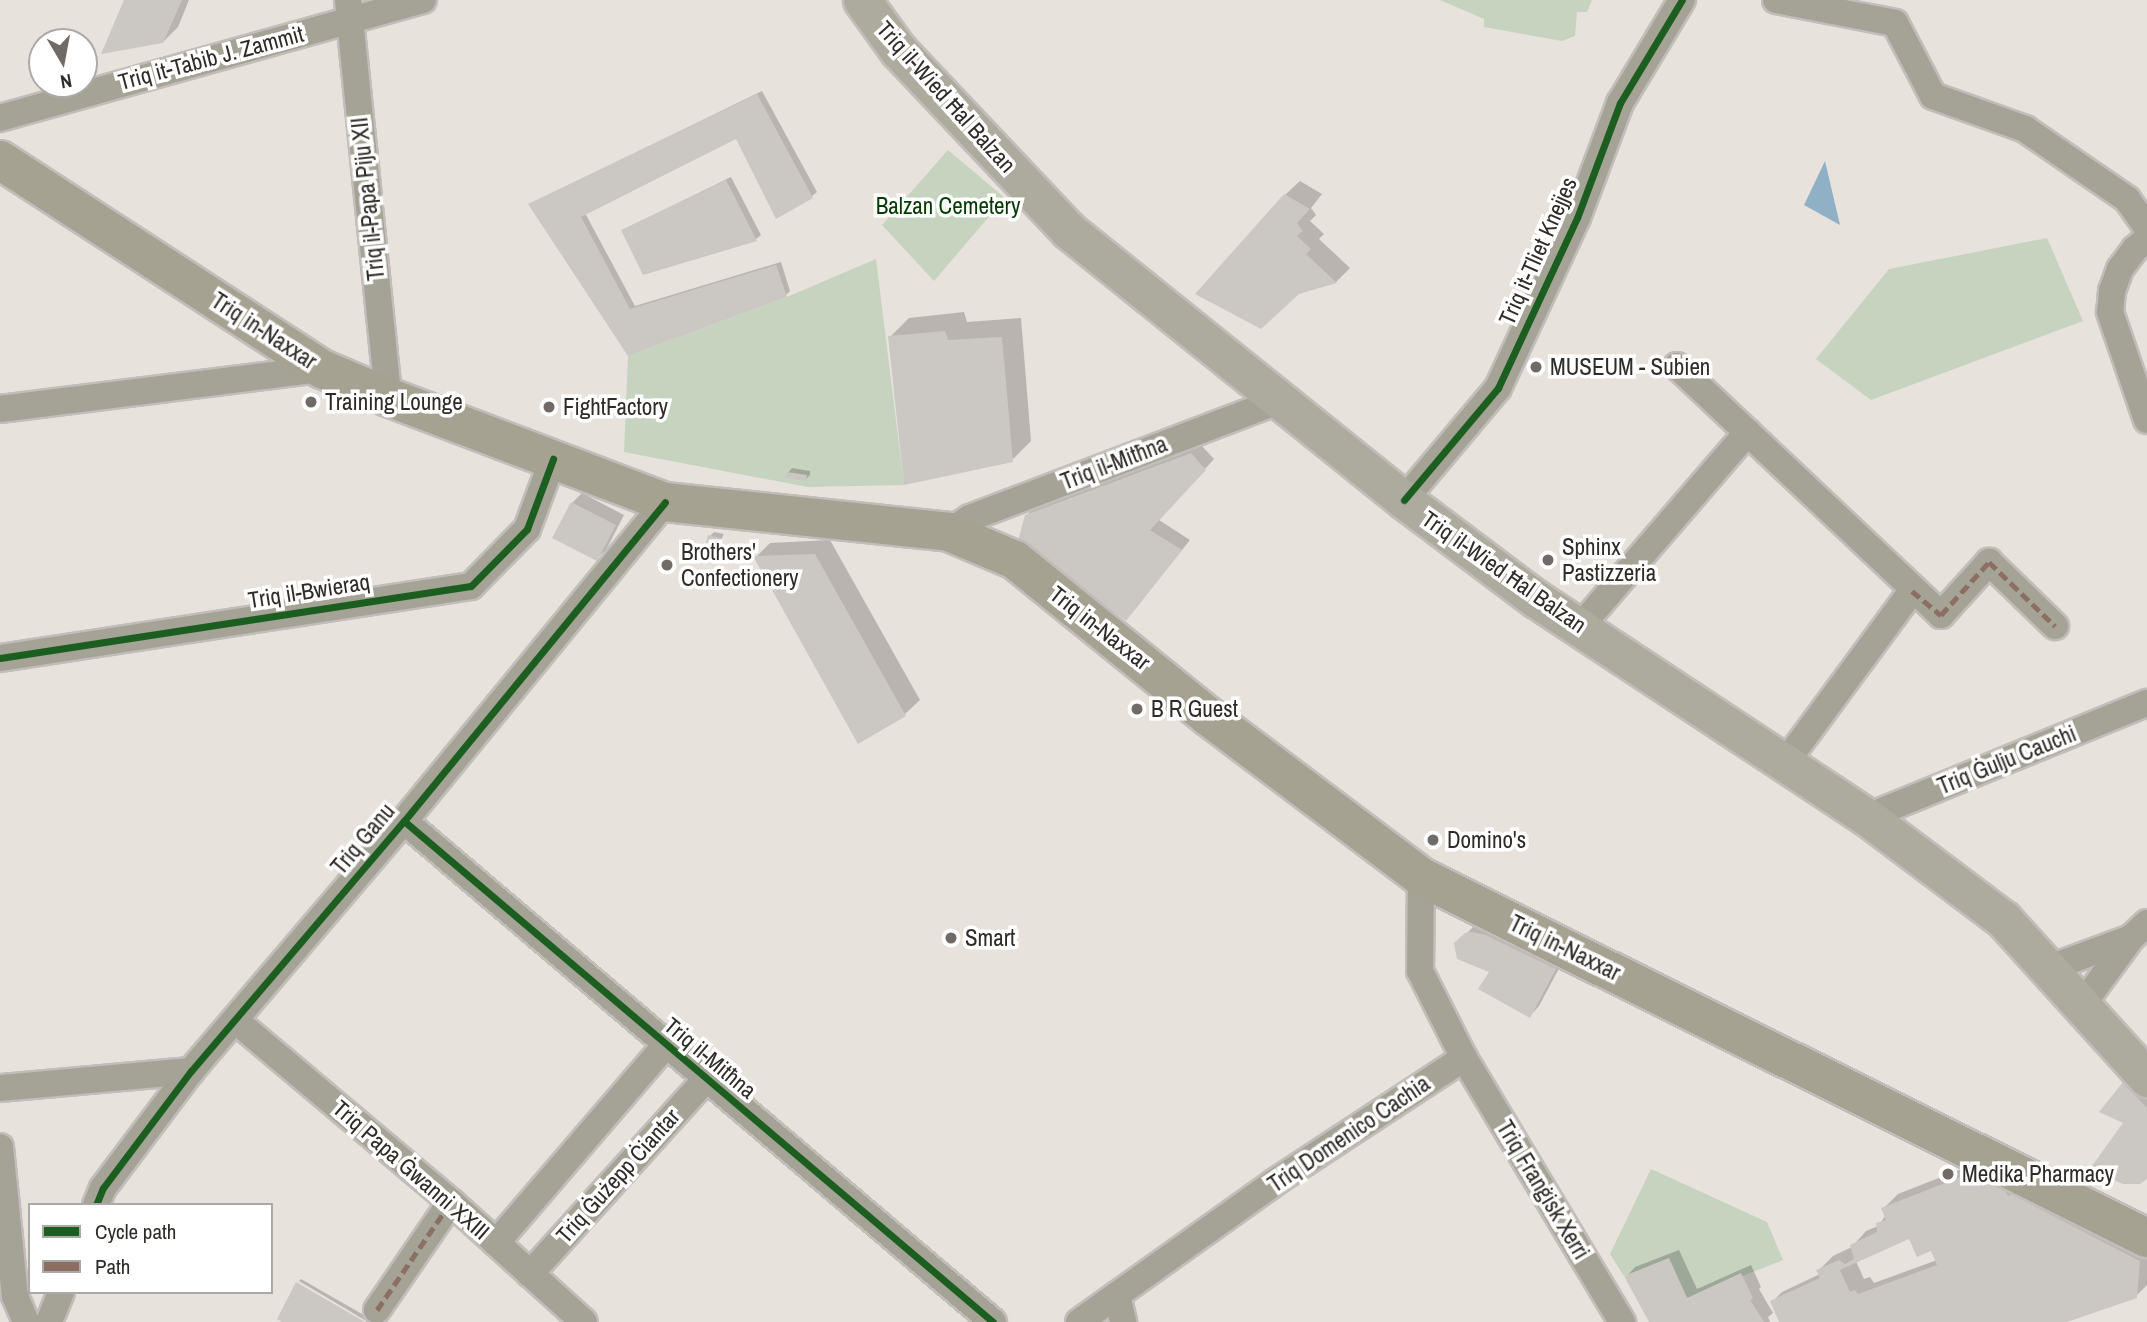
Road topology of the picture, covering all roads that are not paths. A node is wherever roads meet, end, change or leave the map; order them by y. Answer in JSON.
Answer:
{"nodes":[{"id":1,"x":423,"y":0,"type":"edge"},
{"id":2,"x":862,"y":0,"type":"edge"},
{"id":3,"x":1682,"y":0,"type":"edge"},
{"id":4,"x":1776,"y":0,"type":"edge"},
{"id":5,"x":350,"y":10,"type":"edge"},
{"id":6,"x":0,"y":118,"type":"edge"},
{"id":7,"x":0,"y":160,"type":"edge"},
{"id":8,"x":2147,"y":228,"type":"edge"},
{"id":9,"x":2147,"y":239,"type":"edge"},
{"id":10,"x":1677,"y":366,"type":"dead end"},
{"id":11,"x":322,"y":369,"type":"junction"},
{"id":12,"x":388,"y":397,"type":"junction"},
{"id":13,"x":1281,"y":400,"type":"junction"},
{"id":14,"x":0,"y":409,"type":"edge"},
{"id":15,"x":2147,"y":421,"type":"edge"},
{"id":16,"x":1748,"y":432,"type":"junction"},
{"id":17,"x":552,"y":459,"type":"junction"},
{"id":18,"x":1404,"y":500,"type":"junction"},
{"id":19,"x":665,"y":502,"type":"junction"},
{"id":20,"x":949,"y":532,"type":"junction"},
{"id":21,"x":1912,"y":591,"type":"junction"},
{"id":22,"x":2055,"y":626,"type":"dead end"},
{"id":23,"x":1580,"y":627,"type":"junction"},
{"id":24,"x":0,"y":659,"type":"edge"},
{"id":25,"x":2147,"y":703,"type":"edge"},
{"id":26,"x":1784,"y":763,"type":"junction"},
{"id":27,"x":1867,"y":817,"type":"junction"},
{"id":28,"x":404,"y":821,"type":"junction"},
{"id":29,"x":1421,"y":877,"type":"junction"},
{"id":30,"x":2139,"y":931,"type":"edge"},
{"id":31,"x":2050,"y":968,"type":"junction"},
{"id":32,"x":2082,"y":1005,"type":"junction"},
{"id":33,"x":236,"y":1021,"type":"junction"},
{"id":34,"x":665,"y":1046,"type":"junction"},
{"id":35,"x":1464,"y":1058,"type":"junction"},
{"id":36,"x":191,"y":1071,"type":"junction"},
{"id":37,"x":2147,"y":1078,"type":"edge"},
{"id":38,"x":706,"y":1079,"type":"junction"},
{"id":39,"x":0,"y":1088,"type":"edge"},
{"id":40,"x":0,"y":1147,"type":"edge"},
{"id":41,"x":451,"y":1202,"type":"junction"},
{"id":42,"x":97,"y":1203,"type":"edge"},
{"id":43,"x":2145,"y":1234,"type":"edge"},
{"id":44,"x":496,"y":1243,"type":"junction"},
{"id":45,"x":530,"y":1274,"type":"junction"},
{"id":46,"x":60,"y":1294,"type":"edge"},
{"id":47,"x":1117,"y":1295,"type":"junction"},
{"id":48,"x":377,"y":1310,"type":"dead end"},
{"id":49,"x":26,"y":1322,"type":"edge"},
{"id":50,"x":49,"y":1322,"type":"edge"},
{"id":51,"x":584,"y":1322,"type":"edge"},
{"id":52,"x":993,"y":1322,"type":"edge"},
{"id":53,"x":1079,"y":1322,"type":"edge"},
{"id":54,"x":1123,"y":1322,"type":"edge"},
{"id":55,"x":1622,"y":1322,"type":"edge"}],
"edges":[{"from":1,"to":5,"type":"street","name":"Triq it-Tabib J. Zammit"},
{"from":2,"to":13,"type":"main road","name":"Triq il-Wied Ħal Balzan"},
{"from":3,"to":18,"type":"street","name":"Triq it-Tliet Knejjes"},
{"from":4,"to":8,"type":"street"},
{"from":5,"to":6,"type":"street","name":"Triq it-Tabib J. Zammit"},
{"from":5,"to":12,"type":"street","name":"Triq il-Papa Piju XII"},
{"from":7,"to":11,"type":"main road","name":"Triq in-Naxxar"},
{"from":9,"to":15,"type":"street"},
{"from":10,"to":16,"type":"street"},
{"from":11,"to":12,"type":"main road","name":"Triq in-Naxxar"},
{"from":11,"to":14,"type":"street"},
{"from":12,"to":17,"type":"main road","name":"Triq in-Naxxar"},
{"from":13,"to":18,"type":"main road","name":"Triq il-Wied Ħal Balzan"},
{"from":13,"to":20,"type":"street","name":"Triq il-Mitħna"},
{"from":16,"to":21,"type":"street"},
{"from":16,"to":23,"type":"street"},
{"from":17,"to":19,"type":"main road","name":"Triq in-Naxxar"},
{"from":17,"to":24,"type":"street","name":"Triq il-Bwieraq"},
{"from":18,"to":23,"type":"main road","name":"Triq il-Wied Ħal Balzan"},
{"from":19,"to":20,"type":"main road","name":"Triq in-Naxxar"},
{"from":19,"to":28,"type":"street","name":"Triq Ganu"},
{"from":20,"to":29,"type":"main road","name":"Triq in-Naxxar"},
{"from":21,"to":22,"type":"street"},
{"from":21,"to":26,"type":"street"},
{"from":23,"to":26,"type":"main road","name":"Triq il-Wied Ħal Balzan"},
{"from":25,"to":27,"type":"street","name":"Triq Ġulju Cauchi"},
{"from":26,"to":27,"type":"main road","name":"Triq il-Wied Ħal Balzan"},
{"from":27,"to":31,"type":"main road","name":"Triq il-Wied Ħal Balzan"},
{"from":28,"to":33,"type":"street","name":"Triq Ganu"},
{"from":28,"to":34,"type":"street","name":"Triq il-Mitħna"},
{"from":29,"to":35,"type":"street"},
{"from":29,"to":43,"type":"main road","name":"Triq in-Naxxar"},
{"from":30,"to":31,"type":"street"},
{"from":30,"to":32,"type":"street"},
{"from":31,"to":32,"type":"main road","name":"Triq il-Wied Ħal Balzan"},
{"from":32,"to":37,"type":"main road","name":"Triq il-Wied Ħal Balzan"},
{"from":33,"to":36,"type":"street","name":"Triq Ganu"},
{"from":33,"to":41,"type":"street","name":"Triq Papa Ġwanni XXIII"},
{"from":34,"to":38,"type":"street","name":"Triq il-Mitħna"},
{"from":34,"to":44,"type":"street","name":"Triq Ġużepp Ċiantar"},
{"from":35,"to":47,"type":"street","name":"Triq Domenico Cachia"},
{"from":35,"to":55,"type":"street","name":"Triq Franġisk Xerri"},
{"from":36,"to":39,"type":"street"},
{"from":36,"to":42,"type":"street","name":"Triq Ganu"},
{"from":38,"to":45,"type":"street","name":"Triq Ġużepp Ċiantar"},
{"from":38,"to":52,"type":"street","name":"Triq il-Mitħna"},
{"from":40,"to":49,"type":"street"},
{"from":41,"to":44,"type":"street","name":"Triq Papa Ġwanni XXIII"},
{"from":41,"to":48,"type":"street"},
{"from":44,"to":45,"type":"street","name":"Triq Papa Ġwanni XXIII"},
{"from":45,"to":51,"type":"street","name":"Triq Papa Ġwanni XXIII"},
{"from":46,"to":50,"type":"street"},
{"from":47,"to":53,"type":"street","name":"Triq Domenico Cachia"},
{"from":47,"to":54,"type":"street"}]}
